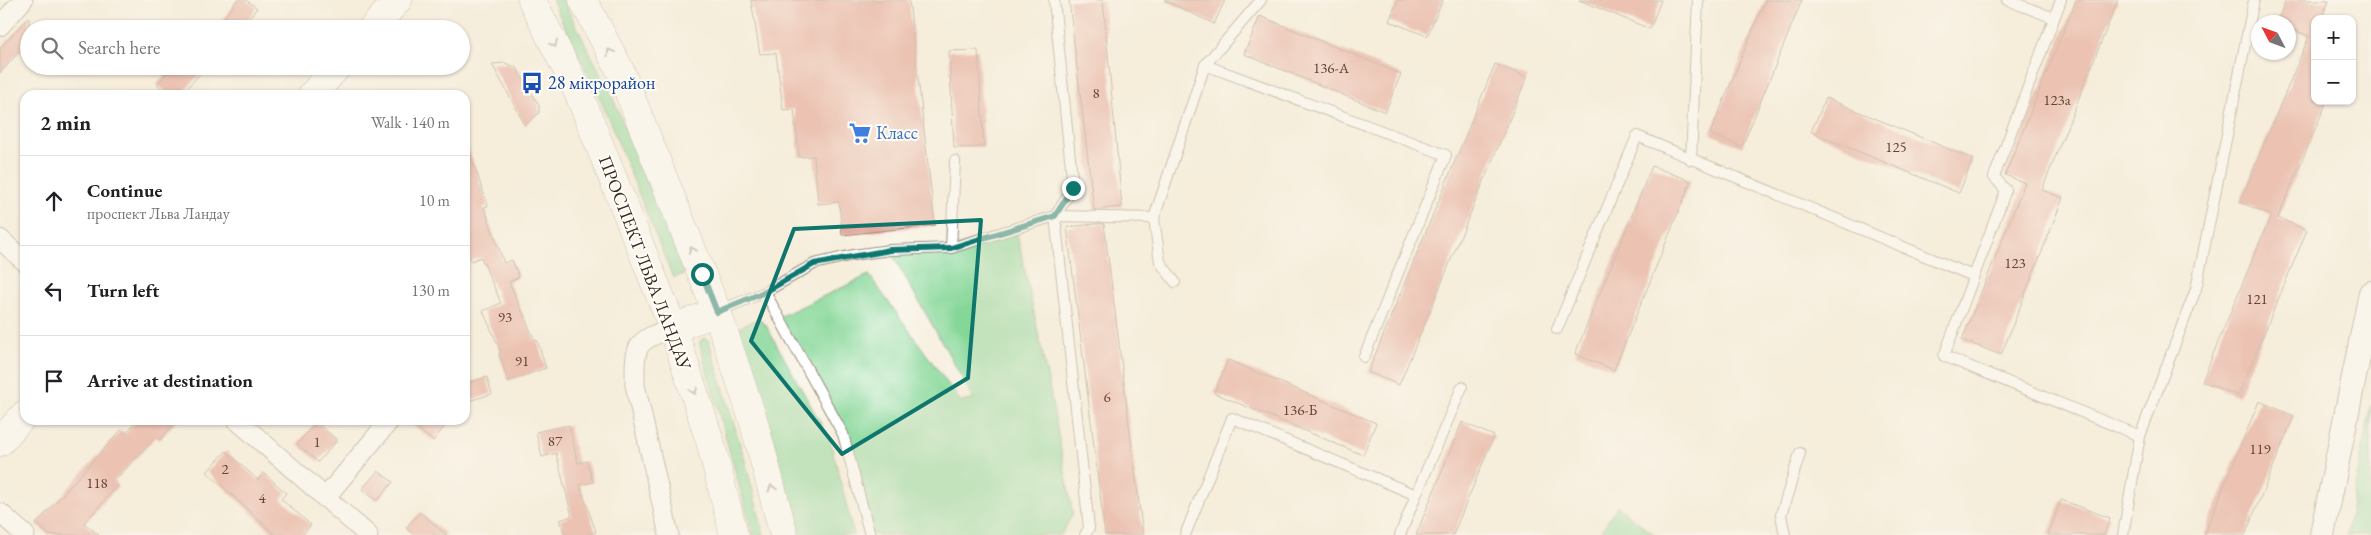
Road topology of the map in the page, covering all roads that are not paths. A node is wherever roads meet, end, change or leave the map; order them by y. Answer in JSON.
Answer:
{"nodes":[{"id":1,"x":23,"y":0,"type":"edge"},
{"id":2,"x":398,"y":0,"type":"edge"},
{"id":3,"x":532,"y":0,"type":"edge"},
{"id":4,"x":583,"y":0,"type":"edge"},
{"id":5,"x":1054,"y":0,"type":"edge"},
{"id":6,"x":1262,"y":0,"type":"edge"},
{"id":7,"x":1698,"y":0,"type":"edge"},
{"id":8,"x":2007,"y":0,"type":"edge"},
{"id":9,"x":2061,"y":0,"type":"edge"},
{"id":10,"x":2254,"y":0,"type":"edge"},
{"id":11,"x":2054,"y":18,"type":"junction"},
{"id":12,"x":380,"y":20,"type":"edge"},
{"id":13,"x":0,"y":26,"type":"edge"},
{"id":14,"x":1205,"y":65,"type":"junction"},
{"id":15,"x":330,"y":75,"type":"edge"},
{"id":16,"x":316,"y":90,"type":"edge"},
{"id":17,"x":1691,"y":160,"type":"junction"},
{"id":18,"x":954,"y":161,"type":"dead end"},
{"id":19,"x":1055,"y":216,"type":"junction"},
{"id":20,"x":1154,"y":218,"type":"junction"},
{"id":21,"x":0,"y":239,"type":"edge"},
{"id":22,"x":951,"y":248,"type":"junction"},
{"id":23,"x":20,"y":257,"type":"edge"},
{"id":24,"x":1973,"y":276,"type":"junction"},
{"id":25,"x":1175,"y":282,"type":"dead end"},
{"id":26,"x":765,"y":292,"type":"junction"},
{"id":27,"x":2371,"y":293,"type":"edge"},
{"id":28,"x":717,"y":312,"type":"junction"},
{"id":29,"x":673,"y":328,"type":"junction"},
{"id":30,"x":1557,"y":329,"type":"dead end"},
{"id":31,"x":1364,"y":357,"type":"dead end"},
{"id":32,"x":1462,"y":387,"type":"dead end"},
{"id":33,"x":20,"y":420,"type":"edge"},
{"id":34,"x":243,"y":425,"type":"edge"},
{"id":35,"x":386,"y":425,"type":"edge"},
{"id":36,"x":2140,"y":436,"type":"junction"},
{"id":37,"x":0,"y":442,"type":"edge"},
{"id":38,"x":1800,"y":454,"type":"dead end"},
{"id":39,"x":1416,"y":495,"type":"junction"},
{"id":40,"x":325,"y":498,"type":"junction"},
{"id":41,"x":0,"y":513,"type":"edge"},
{"id":42,"x":25,"y":535,"type":"edge"},
{"id":43,"x":368,"y":535,"type":"edge"},
{"id":44,"x":669,"y":535,"type":"edge"},
{"id":45,"x":734,"y":535,"type":"edge"},
{"id":46,"x":784,"y":535,"type":"edge"},
{"id":47,"x":870,"y":535,"type":"edge"},
{"id":48,"x":1085,"y":535,"type":"edge"},
{"id":49,"x":1184,"y":535,"type":"edge"},
{"id":50,"x":1400,"y":535,"type":"edge"},
{"id":51,"x":1786,"y":535,"type":"edge"},
{"id":52,"x":2123,"y":535,"type":"edge"},
{"id":53,"x":2322,"y":535,"type":"edge"}],
"edges":[{"from":1,"to":13,"type":"street"},
{"from":2,"to":12,"type":"main road"},
{"from":3,"to":29,"type":"main road","name":"ПРОСПЕКТ ЛЬВА ЛАНДАУ","one_way":true},
{"from":28,"to":4,"type":"main road","one_way":true},
{"from":5,"to":19,"type":"lane"},
{"from":6,"to":14,"type":"lane"},
{"from":7,"to":17,"type":"lane"},
{"from":8,"to":11,"type":"lane"},
{"from":9,"to":11,"type":"lane"},
{"from":10,"to":36,"type":"lane"},
{"from":11,"to":24,"type":"lane"},
{"from":14,"to":20,"type":"lane"},
{"from":14,"to":31,"type":"lane"},
{"from":15,"to":16,"type":"main road"},
{"from":17,"to":24,"type":"lane"},
{"from":17,"to":30,"type":"lane"},
{"from":18,"to":22,"type":"lane"},
{"from":19,"to":20,"type":"lane"},
{"from":19,"to":22,"type":"lane"},
{"from":19,"to":48,"type":"lane"},
{"from":20,"to":25,"type":"lane"},
{"from":21,"to":23,"type":"street"},
{"from":22,"to":26,"type":"lane"},
{"from":24,"to":36,"type":"lane"},
{"from":26,"to":28,"type":"lane"},
{"from":26,"to":47,"type":"lane"},
{"from":27,"to":53,"type":"street"},
{"from":28,"to":29,"type":"main road"},
{"from":46,"to":28,"type":"main road","one_way":true},
{"from":29,"to":44,"type":"street"},
{"from":29,"to":45,"type":"main road","name":"ПРОСПЕКТ ЛЬВА ЛАНДАУ","one_way":true},
{"from":32,"to":39,"type":"lane"},
{"from":33,"to":37,"type":"main road"},
{"from":34,"to":40,"type":"street"},
{"from":35,"to":40,"type":"street"},
{"from":36,"to":52,"type":"lane"},
{"from":38,"to":51,"type":"lane"},
{"from":39,"to":49,"type":"lane"},
{"from":39,"to":50,"type":"lane"},
{"from":40,"to":43,"type":"street"},
{"from":41,"to":42,"type":"street"}]}
